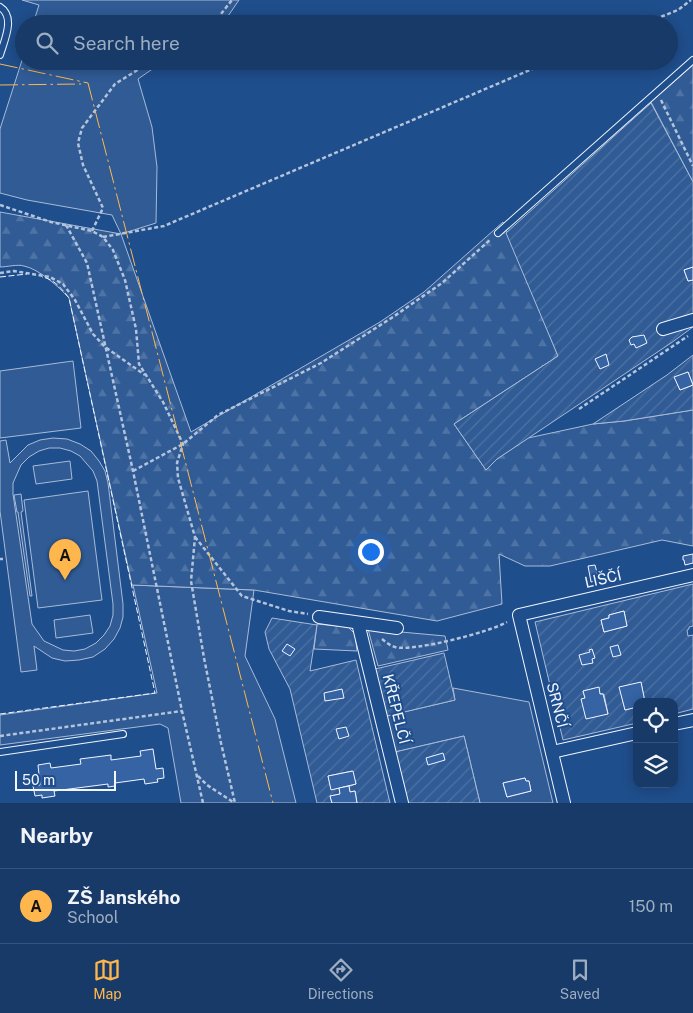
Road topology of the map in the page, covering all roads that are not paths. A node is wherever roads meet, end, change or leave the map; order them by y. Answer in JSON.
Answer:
{"nodes":[{"id":1,"x":0,"y":7,"type":"edge"},
{"id":2,"x":0,"y":55,"type":"edge"},
{"id":3,"x":693,"y":60,"type":"edge"},
{"id":4,"x":498,"y":233,"type":"road end"},
{"id":5,"x":693,"y":320,"type":"edge"},
{"id":6,"x":663,"y":329,"type":"dead end"},
{"id":7,"x":693,"y":575,"type":"edge"},
{"id":8,"x":519,"y":615,"type":"joint"},
{"id":9,"x":319,"y":616,"type":"road end"},
{"id":10,"x":362,"y":623,"type":"junction"},
{"id":11,"x":397,"y":628,"type":"dead end"},
{"id":12,"x":693,"y":720,"type":"edge"},
{"id":13,"x":678,"y":723,"type":"edge"},
{"id":14,"x":123,"y":734,"type":"dead end"},
{"id":15,"x":633,"y":734,"type":"edge"},
{"id":16,"x":0,"y":752,"type":"edge"},
{"id":17,"x":552,"y":752,"type":"junction"},
{"id":18,"x":402,"y":803,"type":"edge"},
{"id":19,"x":564,"y":803,"type":"edge"}],
"edges":[{"from":1,"to":2,"type":"lane"},
{"from":3,"to":4,"type":"lane"},
{"from":5,"to":6,"type":"street"},
{"from":7,"to":8,"type":"street","name":"LIŠČÍ"},
{"from":8,"to":17,"type":"street","name":"SRNČÍ"},
{"from":9,"to":10,"type":"street"},
{"from":10,"to":11,"type":"street"},
{"from":10,"to":18,"type":"street","name":"KŘEPELČÍ"},
{"from":12,"to":13,"type":"street"},
{"from":14,"to":16,"type":"lane"},
{"from":15,"to":17,"type":"street"},
{"from":17,"to":19,"type":"street","name":"SRNČÍ"}]}
